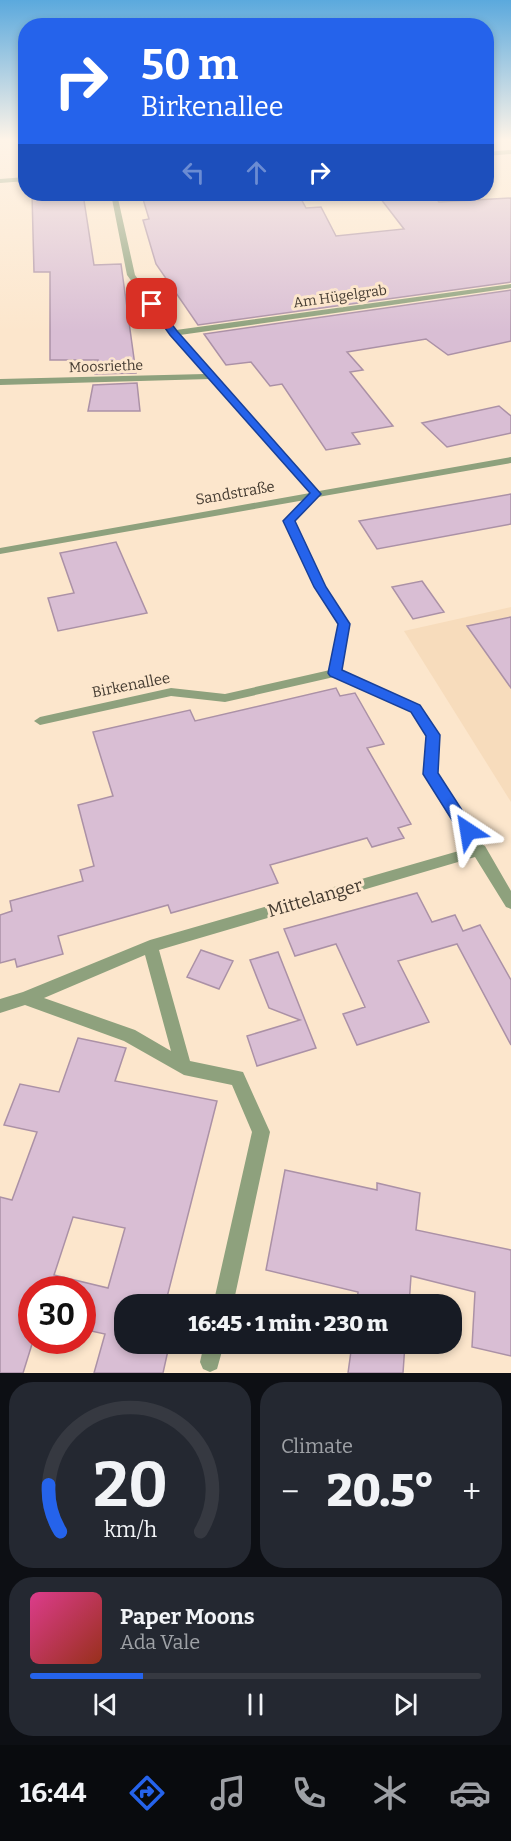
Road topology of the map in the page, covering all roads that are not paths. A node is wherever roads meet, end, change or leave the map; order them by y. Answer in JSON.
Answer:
{"nodes":[{"id":1,"x":116,"y":204,"type":"edge"},
{"id":2,"x":511,"y":286,"type":"edge"},
{"id":3,"x":174,"y":333,"type":"junction"},
{"id":4,"x":213,"y":376,"type":"junction"},
{"id":5,"x":0,"y":382,"type":"edge"},
{"id":6,"x":511,"y":460,"type":"edge"},
{"id":7,"x":316,"y":494,"type":"junction"},
{"id":8,"x":0,"y":551,"type":"edge"},
{"id":9,"x":335,"y":673,"type":"junction"},
{"id":10,"x":40,"y":721,"type":"dead end"},
{"id":11,"x":480,"y":850,"type":"junction"},
{"id":12,"x":511,"y":903,"type":"edge"},
{"id":13,"x":150,"y":946,"type":"junction"},
{"id":14,"x":25,"y":998,"type":"junction"},
{"id":15,"x":0,"y":1006,"type":"edge"},
{"id":16,"x":184,"y":1067,"type":"junction"},
{"id":17,"x":225,"y":1294,"type":"edge"}],
"edges":[{"from":1,"to":3,"type":"street"},
{"from":2,"to":3,"type":"street","name":"Am Hügelgrab"},
{"from":3,"to":4,"type":"street"},
{"from":4,"to":5,"type":"street","name":"Moosriethe"},
{"from":4,"to":7,"type":"street"},
{"from":6,"to":7,"type":"street","name":"Sandstraße"},
{"from":7,"to":8,"type":"street","name":"Sandstraße"},
{"from":7,"to":9,"type":"street"},
{"from":9,"to":10,"type":"street","name":"Birkenallee"},
{"from":9,"to":11,"type":"street"},
{"from":11,"to":12,"type":"street"},
{"from":11,"to":13,"type":"street","name":"Mittelanger"},
{"from":13,"to":14,"type":"street","name":"Mittelanger"},
{"from":13,"to":16,"type":"street"},
{"from":14,"to":15,"type":"street","name":"Mittelanger"},
{"from":14,"to":16,"type":"street"},
{"from":16,"to":17,"type":"street"}]}
